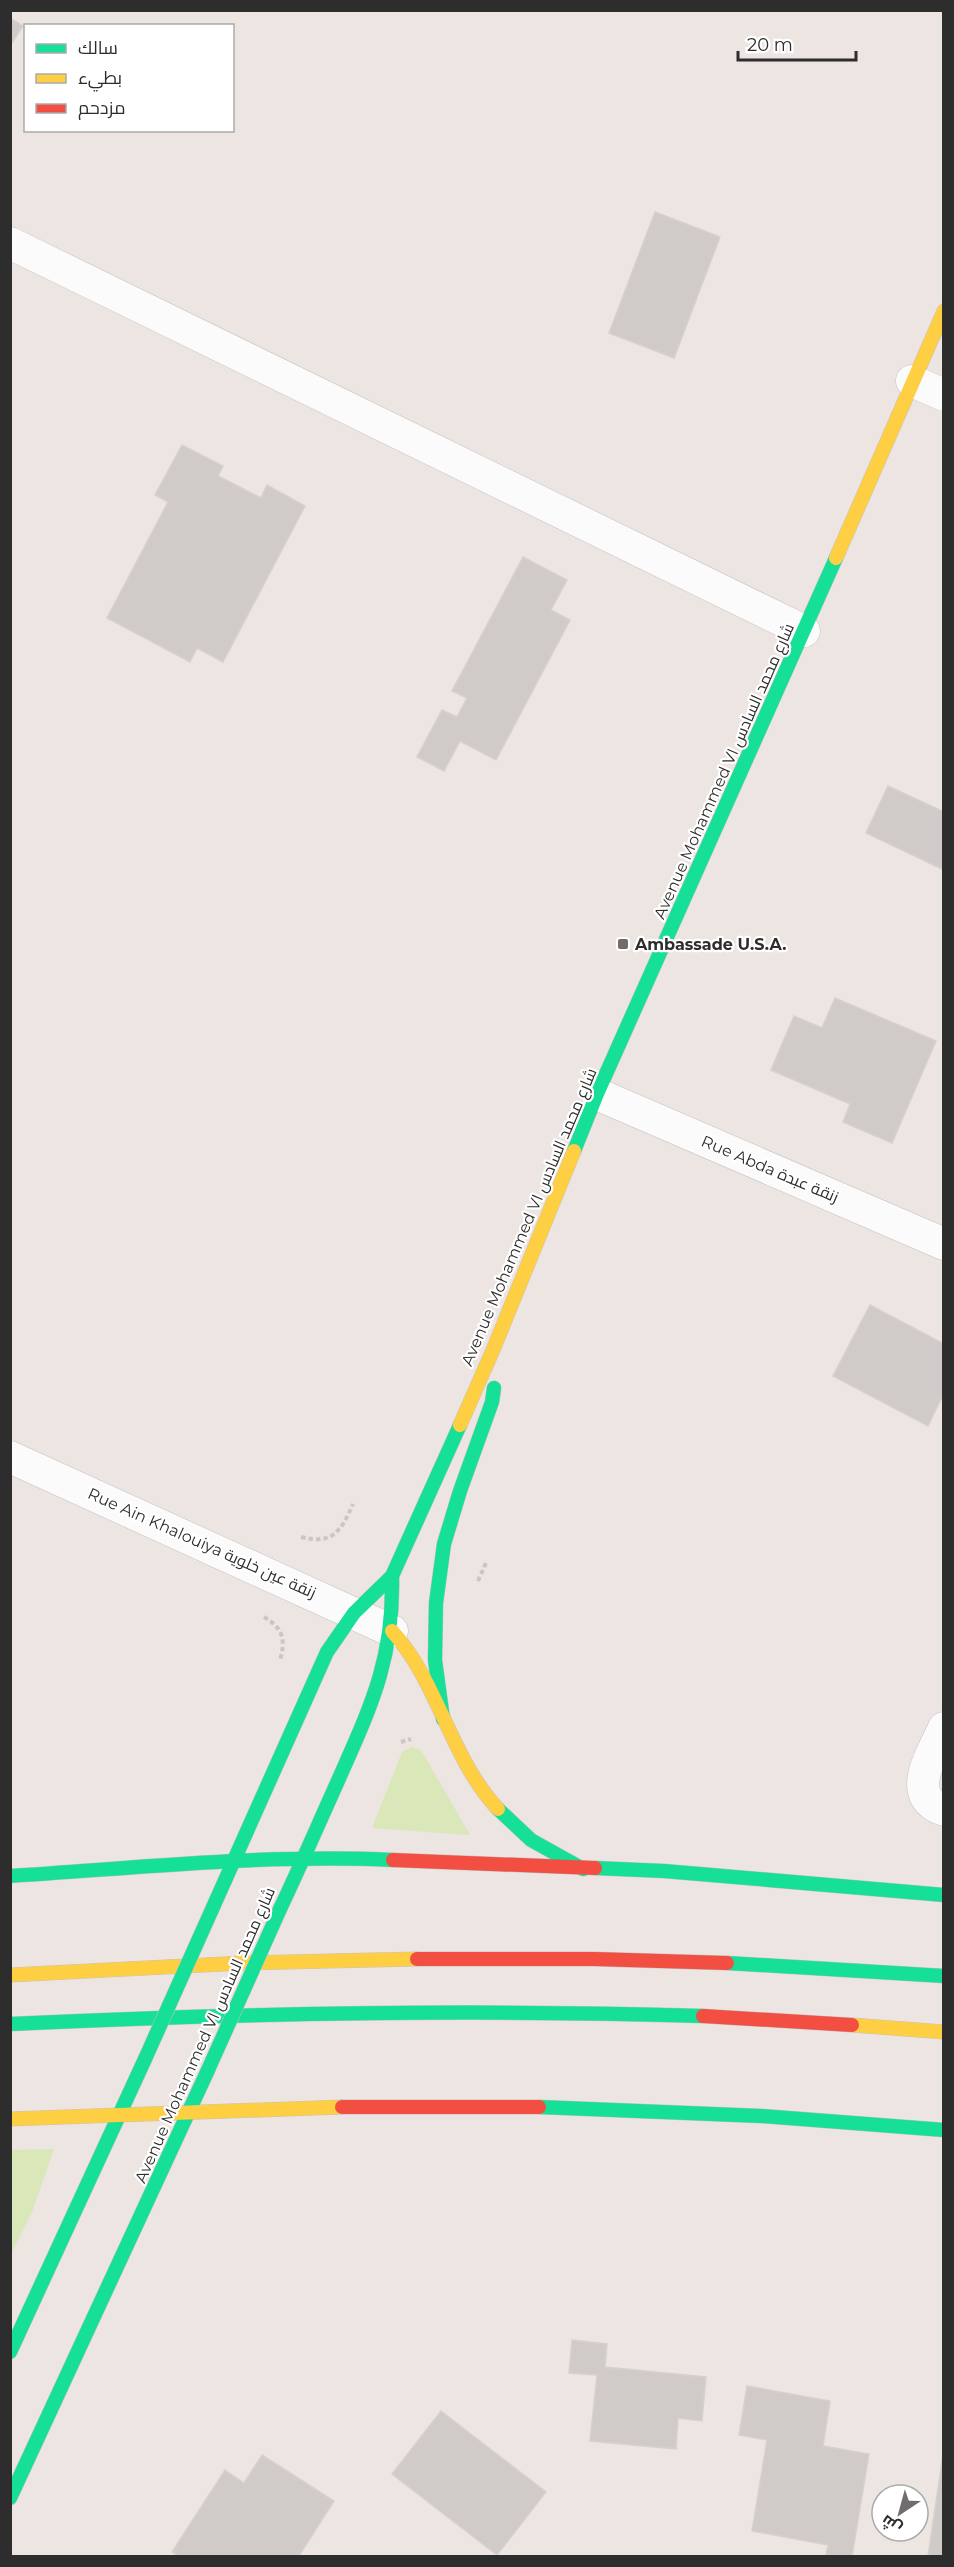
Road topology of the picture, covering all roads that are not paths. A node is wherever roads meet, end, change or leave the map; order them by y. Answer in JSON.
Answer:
{"nodes":[{"id":1,"x":10,"y":243,"type":"edge"},
{"id":2,"x":944,"y":311,"type":"edge"},
{"id":3,"x":912,"y":381,"type":"junction"},
{"id":4,"x":944,"y":395,"type":"edge"},
{"id":5,"x":804,"y":631,"type":"junction"},
{"id":6,"x":597,"y":1094,"type":"junction"},
{"id":7,"x":944,"y":1244,"type":"edge"},
{"id":8,"x":493,"y":1350,"type":"junction"},
{"id":9,"x":10,"y":1456,"type":"edge"},
{"id":10,"x":392,"y":1576,"type":"junction"},
{"id":11,"x":354,"y":1613,"type":"junction"},
{"id":12,"x":392,"y":1631,"type":"junction"},
{"id":13,"x":444,"y":1719,"type":"junction"},
{"id":14,"x":944,"y":1728,"type":"edge"},
{"id":15,"x":944,"y":1810,"type":"edge"},
{"id":16,"x":303,"y":1860,"type":"junction"},
{"id":17,"x":234,"y":1862,"type":"junction"},
{"id":18,"x":583,"y":1869,"type":"junction"},
{"id":19,"x":10,"y":1876,"type":"edge"},
{"id":20,"x":944,"y":1894,"type":"edge"},
{"id":21,"x":10,"y":1976,"type":"edge"},
{"id":22,"x":944,"y":1976,"type":"edge"},
{"id":23,"x":10,"y":2024,"type":"edge"},
{"id":24,"x":944,"y":2032,"type":"edge"},
{"id":25,"x":189,"y":2113,"type":"junction"},
{"id":26,"x":120,"y":2114,"type":"junction"},
{"id":27,"x":10,"y":2119,"type":"edge"},
{"id":28,"x":944,"y":2130,"type":"edge"},
{"id":29,"x":10,"y":2352,"type":"edge"},
{"id":30,"x":10,"y":2498,"type":"edge"}],
"edges":[{"from":1,"to":5,"type":"street"},
{"from":2,"to":3,"type":"main road","name":"Avenue Mohammed VI شارع محمد السادس"},
{"from":3,"to":4,"type":"street"},
{"from":3,"to":5,"type":"main road","name":"Avenue Mohammed VI شارع محمد السادس"},
{"from":5,"to":6,"type":"main road","name":"Avenue Mohammed VI شارع محمد السادس"},
{"from":6,"to":7,"type":"street","name":"Rue Abda زنقة عبدة"},
{"from":6,"to":8,"type":"main road","name":"Avenue Mohammed VI شارع محمد السادس"},
{"from":8,"to":10,"type":"main road","name":"Avenue Mohammed VI شارع محمد السادس"},
{"from":8,"to":13,"type":"main road"},
{"from":9,"to":11,"type":"street","name":"Rue Ain Khalouiya زنقة عين خلوية"},
{"from":10,"to":11,"type":"main road","name":"Avenue Mohammed VI شارع محمد السادس"},
{"from":10,"to":12,"type":"main road","name":"Avenue Mohammed VI شارع محمد السادس"},
{"from":11,"to":12,"type":"street","name":"Rue Ain Khalouiya زنقة عين خلوية"},
{"from":11,"to":17,"type":"main road","name":"Avenue Mohammed VI شارع محمد السادس"},
{"from":12,"to":13,"type":"main road"},
{"from":12,"to":16,"type":"main road","name":"Avenue Mohammed VI شارع محمد السادس"},
{"from":13,"to":18,"type":"main road"},
{"from":14,"to":15,"type":"street"},
{"from":16,"to":17,"type":"main road"},
{"from":16,"to":18,"type":"main road"},
{"from":16,"to":25,"type":"main road","name":"Avenue Mohammed VI شارع محمد السادس","bridge":true},
{"from":17,"to":19,"type":"main road"},
{"from":17,"to":26,"type":"main road","name":"Avenue Mohammed VI شارع محمد السادس","bridge":true},
{"from":18,"to":20,"type":"main road"},
{"from":21,"to":22,"type":"main road"},
{"from":23,"to":24,"type":"main road"},
{"from":25,"to":26,"type":"main road"},
{"from":25,"to":28,"type":"main road"},
{"from":25,"to":30,"type":"main road","name":"Avenue Mohammed VI شارع محمد السادس"},
{"from":26,"to":27,"type":"main road"},
{"from":26,"to":29,"type":"main road","name":"Avenue Mohammed VI شارع محمد السادس"}]}
